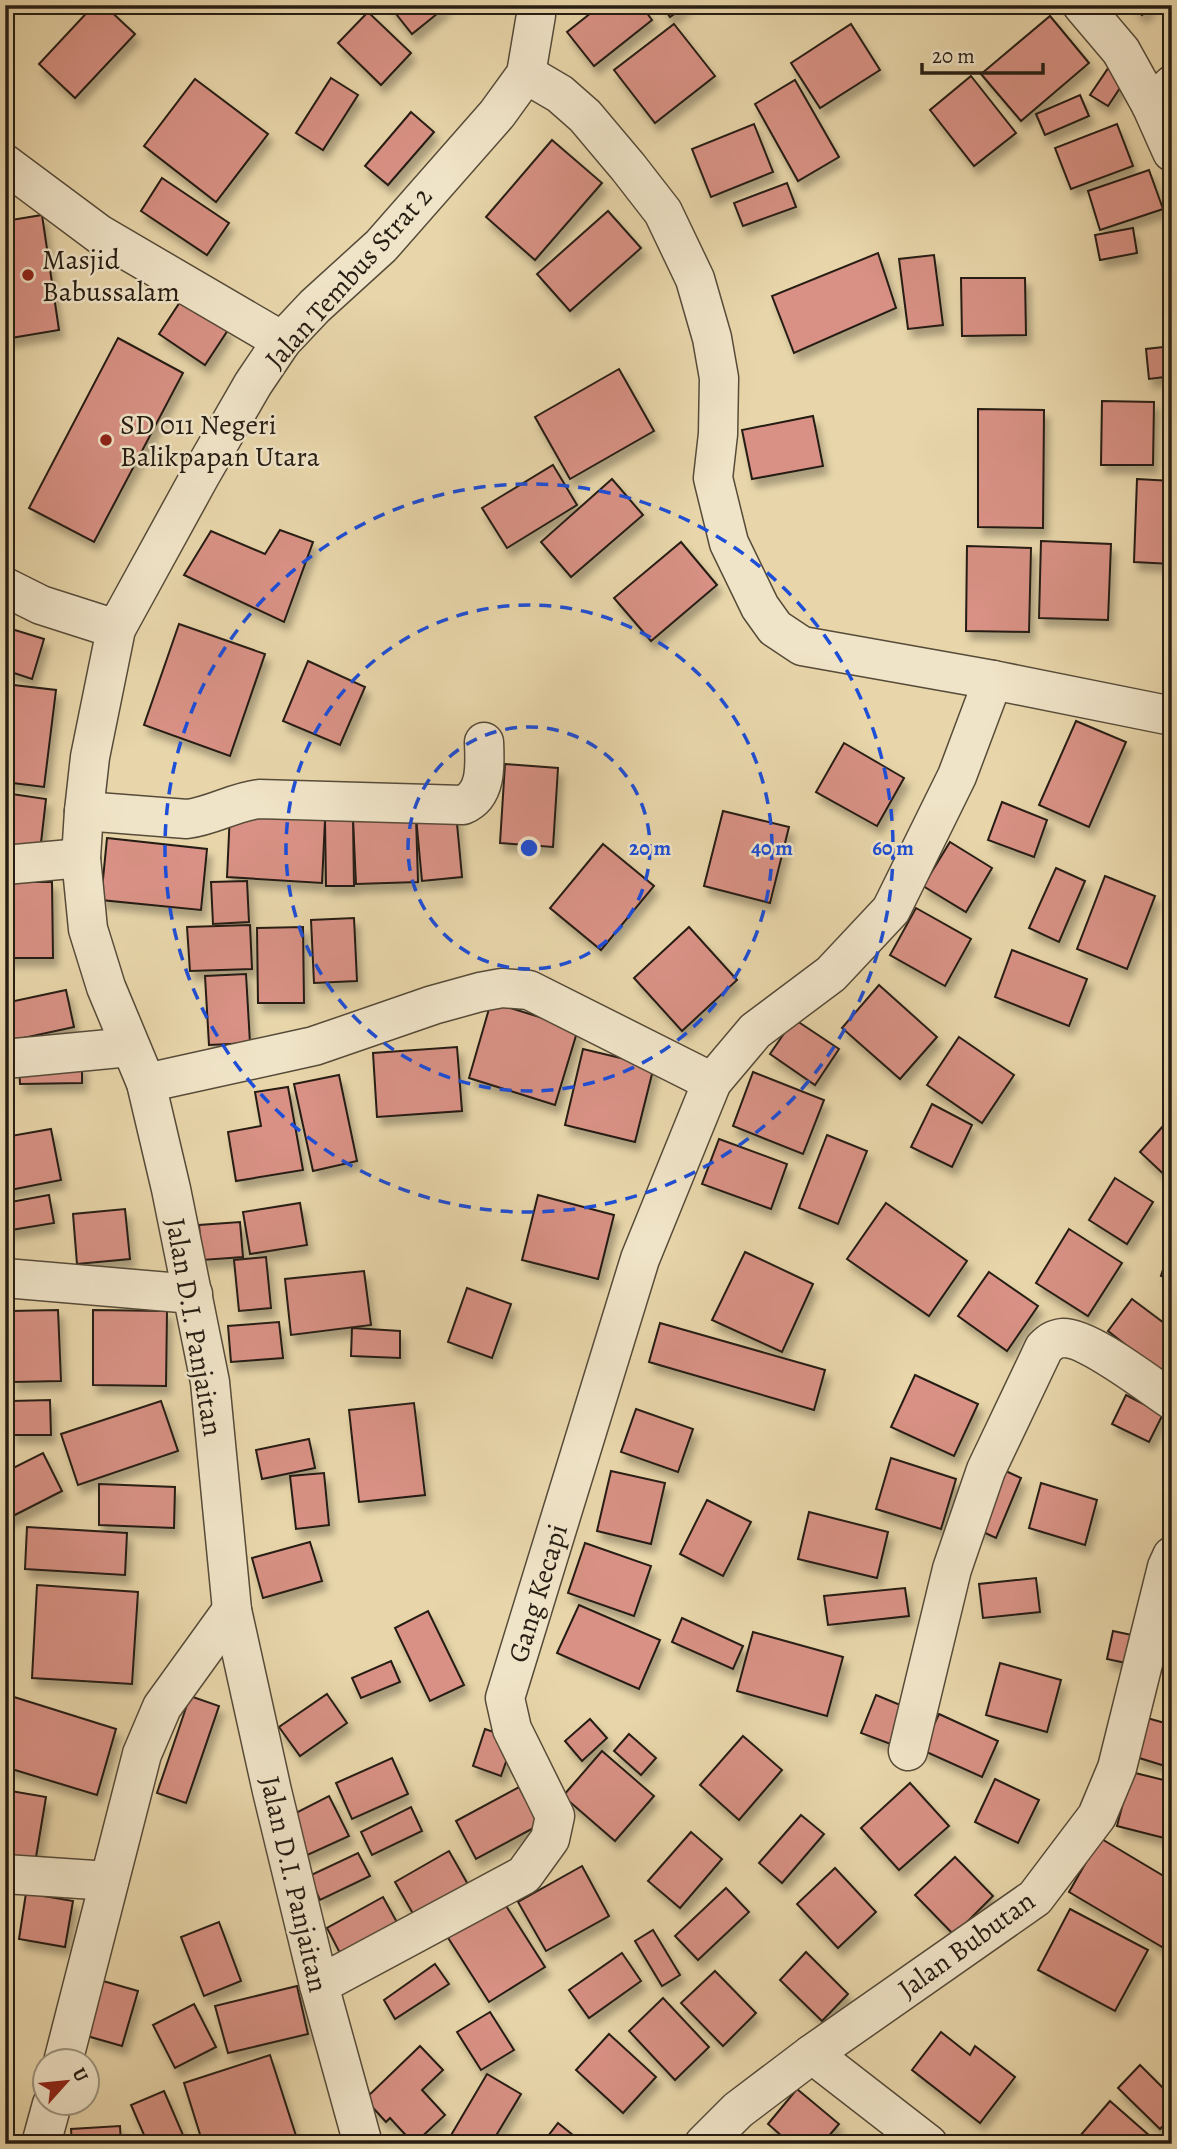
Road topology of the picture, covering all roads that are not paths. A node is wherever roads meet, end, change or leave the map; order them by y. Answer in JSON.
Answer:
{"nodes":[{"id":1,"x":536,"y":5,"type":"edge"},
{"id":2,"x":1082,"y":5,"type":"edge"},
{"id":3,"x":526,"y":74,"type":"junction"},
{"id":4,"x":1161,"y":95,"type":"edge"},
{"id":5,"x":1172,"y":152,"type":"edge"},
{"id":6,"x":5,"y":164,"type":"edge"},
{"id":7,"x":282,"y":341,"type":"junction"},
{"id":8,"x":5,"y":587,"type":"edge"},
{"id":9,"x":116,"y":629,"type":"junction"},
{"id":10,"x":993,"y":680,"type":"junction"},
{"id":11,"x":1172,"y":716,"type":"edge"},
{"id":12,"x":484,"y":742,"type":"dead end"},
{"id":13,"x":84,"y":811,"type":"junction"},
{"id":14,"x":81,"y":858,"type":"junction"},
{"id":15,"x":5,"y":865,"type":"edge"},
{"id":16,"x":130,"y":1047,"type":"junction"},
{"id":17,"x":5,"y":1059,"type":"edge"},
{"id":18,"x":712,"y":1082,"type":"junction"},
{"id":19,"x":146,"y":1083,"type":"junction"},
{"id":20,"x":5,"y":1278,"type":"edge"},
{"id":21,"x":192,"y":1294,"type":"junction"},
{"id":22,"x":1172,"y":1400,"type":"edge"},
{"id":23,"x":1172,"y":1556,"type":"edge"},
{"id":24,"x":232,"y":1610,"type":"junction"},
{"id":25,"x":908,"y":1751,"type":"dead end"},
{"id":26,"x":5,"y":1874,"type":"edge"},
{"id":27,"x":109,"y":1881,"type":"junction"},
{"id":28,"x":319,"y":1985,"type":"junction"},
{"id":29,"x":67,"y":2048,"type":"edge"},
{"id":30,"x":812,"y":2054,"type":"junction"},
{"id":31,"x":48,"y":2118,"type":"edge"},
{"id":32,"x":41,"y":2144,"type":"edge"},
{"id":33,"x":363,"y":2144,"type":"edge"},
{"id":34,"x":704,"y":2144,"type":"edge"},
{"id":35,"x":928,"y":2144,"type":"edge"}],
"edges":[{"from":1,"to":3,"type":"street","name":"Jalan Tembus Strat 2"},
{"from":2,"to":4,"type":"street"},
{"from":3,"to":7,"type":"street","name":"Jalan Tembus Strat 2"},
{"from":3,"to":10,"type":"street"},
{"from":4,"to":5,"type":"street"},
{"from":6,"to":7,"type":"street"},
{"from":7,"to":9,"type":"street","name":"Jalan Tembus Strat 2"},
{"from":8,"to":9,"type":"street"},
{"from":9,"to":13,"type":"street","name":"Jalan D.I. Panjaitan"},
{"from":10,"to":11,"type":"street"},
{"from":10,"to":18,"type":"street","name":"Gang Kecapi"},
{"from":12,"to":13,"type":"street"},
{"from":13,"to":14,"type":"street","name":"Jalan D.I. Panjaitan"},
{"from":14,"to":15,"type":"street"},
{"from":14,"to":16,"type":"street","name":"Jalan D.I. Panjaitan"},
{"from":16,"to":17,"type":"street"},
{"from":16,"to":19,"type":"street","name":"Jalan D.I. Panjaitan"},
{"from":18,"to":19,"type":"street"},
{"from":18,"to":28,"type":"street","name":"Gang Kecapi"},
{"from":19,"to":21,"type":"street","name":"Jalan D.I. Panjaitan"},
{"from":20,"to":21,"type":"street"},
{"from":21,"to":24,"type":"street","name":"Jalan D.I. Panjaitan"},
{"from":22,"to":25,"type":"street"},
{"from":23,"to":30,"type":"street","name":"Jalan Bubutan"},
{"from":24,"to":27,"type":"street"},
{"from":24,"to":28,"type":"street","name":"Jalan D.I. Panjaitan"},
{"from":26,"to":27,"type":"street"},
{"from":27,"to":29,"type":"street"},
{"from":28,"to":33,"type":"street","name":"Jalan D.I. Panjaitan"},
{"from":30,"to":34,"type":"street","name":"Jalan Bubutan"},
{"from":30,"to":35,"type":"street"},
{"from":31,"to":32,"type":"street"}]}
